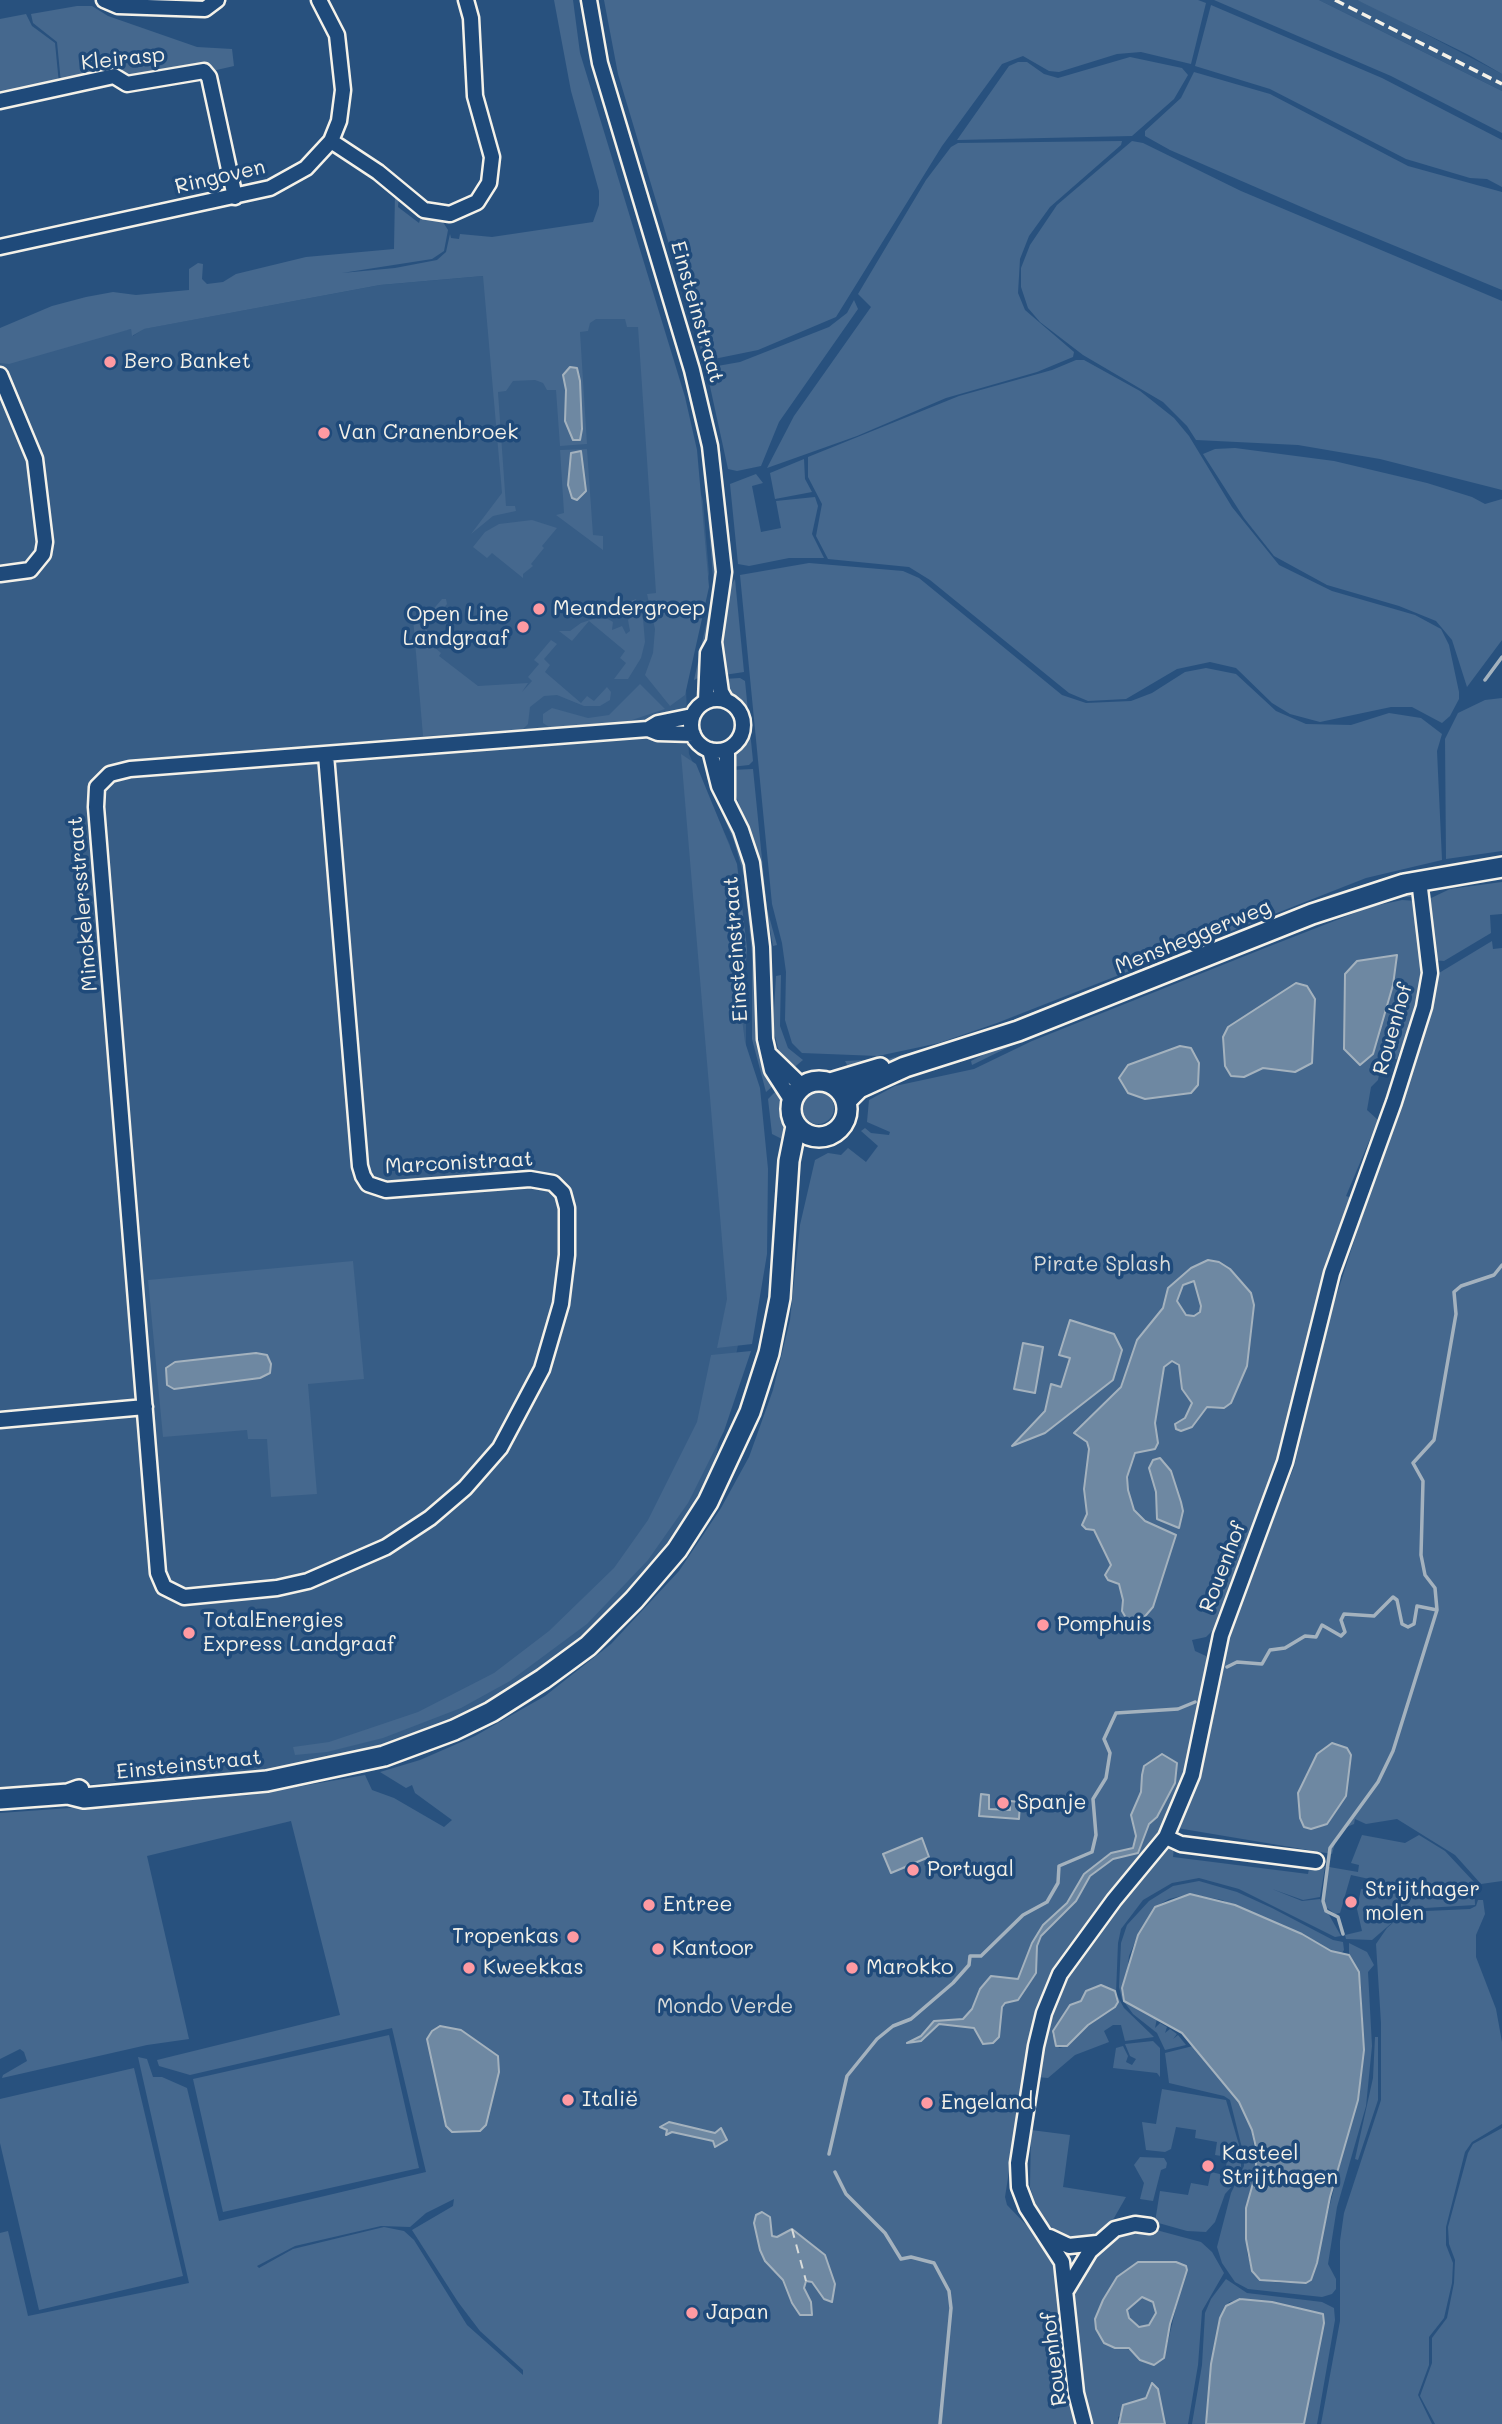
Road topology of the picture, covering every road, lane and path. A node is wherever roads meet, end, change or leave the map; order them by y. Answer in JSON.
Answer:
{"nodes":[{"id":1,"x":104,"y":0,"type":"edge"},
{"id":2,"x":217,"y":0,"type":"edge"},
{"id":3,"x":319,"y":0,"type":"edge"},
{"id":4,"x":466,"y":0,"type":"edge"},
{"id":5,"x":589,"y":0,"type":"edge"},
{"id":6,"x":0,"y":101,"type":"edge"},
{"id":7,"x":331,"y":141,"type":"junction"},
{"id":8,"x":235,"y":197,"type":"junction"},
{"id":9,"x":0,"y":247,"type":"edge"},
{"id":10,"x":0,"y":375,"type":"edge"},
{"id":11,"x":0,"y":574,"type":"edge"},
{"id":12,"x":714,"y":642,"type":"junction"},
{"id":13,"x":725,"y":699,"type":"junction"},
{"id":14,"x":706,"y":701,"type":"junction"},
{"id":15,"x":692,"y":716,"type":"junction"},
{"id":16,"x":648,"y":729,"type":"junction"},
{"id":17,"x":693,"y":734,"type":"junction"},
{"id":18,"x":727,"y":749,"type":"junction"},
{"id":19,"x":710,"y":750,"type":"junction"},
{"id":20,"x":326,"y":755,"type":"junction"},
{"id":21,"x":727,"y":801,"type":"junction"},
{"id":22,"x":1502,"y":867,"type":"edge"},
{"id":23,"x":1419,"y":880,"type":"junction"},
{"id":24,"x":905,"y":1068,"type":"junction"},
{"id":25,"x":830,"y":1083,"type":"junction"},
{"id":26,"x":797,"y":1093,"type":"junction"},
{"id":27,"x":846,"y":1101,"type":"junction"},
{"id":28,"x":803,"y":1131,"type":"junction"},
{"id":29,"x":145,"y":1407,"type":"junction"},
{"id":30,"x":0,"y":1419,"type":"edge"},
{"id":31,"x":0,"y":1799,"type":"edge"},
{"id":32,"x":1166,"y":1837,"type":"junction"},
{"id":33,"x":1317,"y":1861,"type":"dead end"},
{"id":34,"x":1150,"y":2226,"type":"dead end"},
{"id":35,"x":1049,"y":2236,"type":"junction"},
{"id":36,"x":1097,"y":2243,"type":"junction"},
{"id":37,"x":1068,"y":2289,"type":"junction"},
{"id":38,"x":1084,"y":2424,"type":"edge"}],
"edges":[{"from":1,"to":2,"type":"street"},
{"from":3,"to":7,"type":"street","name":"Ringoven"},
{"from":4,"to":7,"type":"street"},
{"from":5,"to":12,"type":"street","name":"Einsteinstraat"},
{"from":6,"to":8,"type":"street","name":"Kleirasp"},
{"from":7,"to":8,"type":"street","name":"Ringoven"},
{"from":8,"to":9,"type":"street","name":"Ringoven"},
{"from":10,"to":11,"type":"street"},
{"from":12,"to":13,"type":"street","name":"Einsteinstraat"},
{"from":12,"to":14,"type":"street","name":"Einsteinstraat"},
{"from":13,"to":14,"type":"street"},
{"from":13,"to":18,"type":"street"},
{"from":14,"to":15,"type":"street"},
{"from":15,"to":16,"type":"street","name":"Minckelersstraat"},
{"from":15,"to":17,"type":"street"},
{"from":16,"to":17,"type":"street","name":"Minckelersstraat"},
{"from":16,"to":20,"type":"street","name":"Minckelersstraat"},
{"from":17,"to":19,"type":"street"},
{"from":18,"to":19,"type":"street"},
{"from":18,"to":21,"type":"street","name":"Einsteinstraat"},
{"from":19,"to":21,"type":"street","name":"Einsteinstraat"},
{"from":20,"to":29,"type":"street","name":"Minckelersstraat"},
{"from":20,"to":29,"type":"street","name":"Marconistraat"},
{"from":21,"to":26,"type":"street","name":"Einsteinstraat"},
{"from":22,"to":23,"type":"main road","name":"Mensheggerweg"},
{"from":23,"to":24,"type":"main road","name":"Mensheggerweg"},
{"from":23,"to":32,"type":"street","name":"Rouenhof"},
{"from":24,"to":25,"type":"main road","name":"Mensheggerweg"},
{"from":24,"to":27,"type":"main road","name":"Mensheggerweg"},
{"from":25,"to":26,"type":"main road"},
{"from":25,"to":27,"type":"main road"},
{"from":26,"to":28,"type":"main road"},
{"from":27,"to":28,"type":"main road"},
{"from":28,"to":31,"type":"main road","name":"Einsteinstraat"},
{"from":29,"to":30,"type":"street"},
{"from":32,"to":33,"type":"street"},
{"from":32,"to":35,"type":"street","name":"Rouenhof"},
{"from":34,"to":36,"type":"street","name":"Rouenhof"},
{"from":35,"to":36,"type":"street","name":"Rouenhof"},
{"from":35,"to":37,"type":"street","name":"Rouenhof"},
{"from":36,"to":37,"type":"street","name":"Rouenhof"},
{"from":37,"to":38,"type":"street","name":"Rouenhof"}]}
